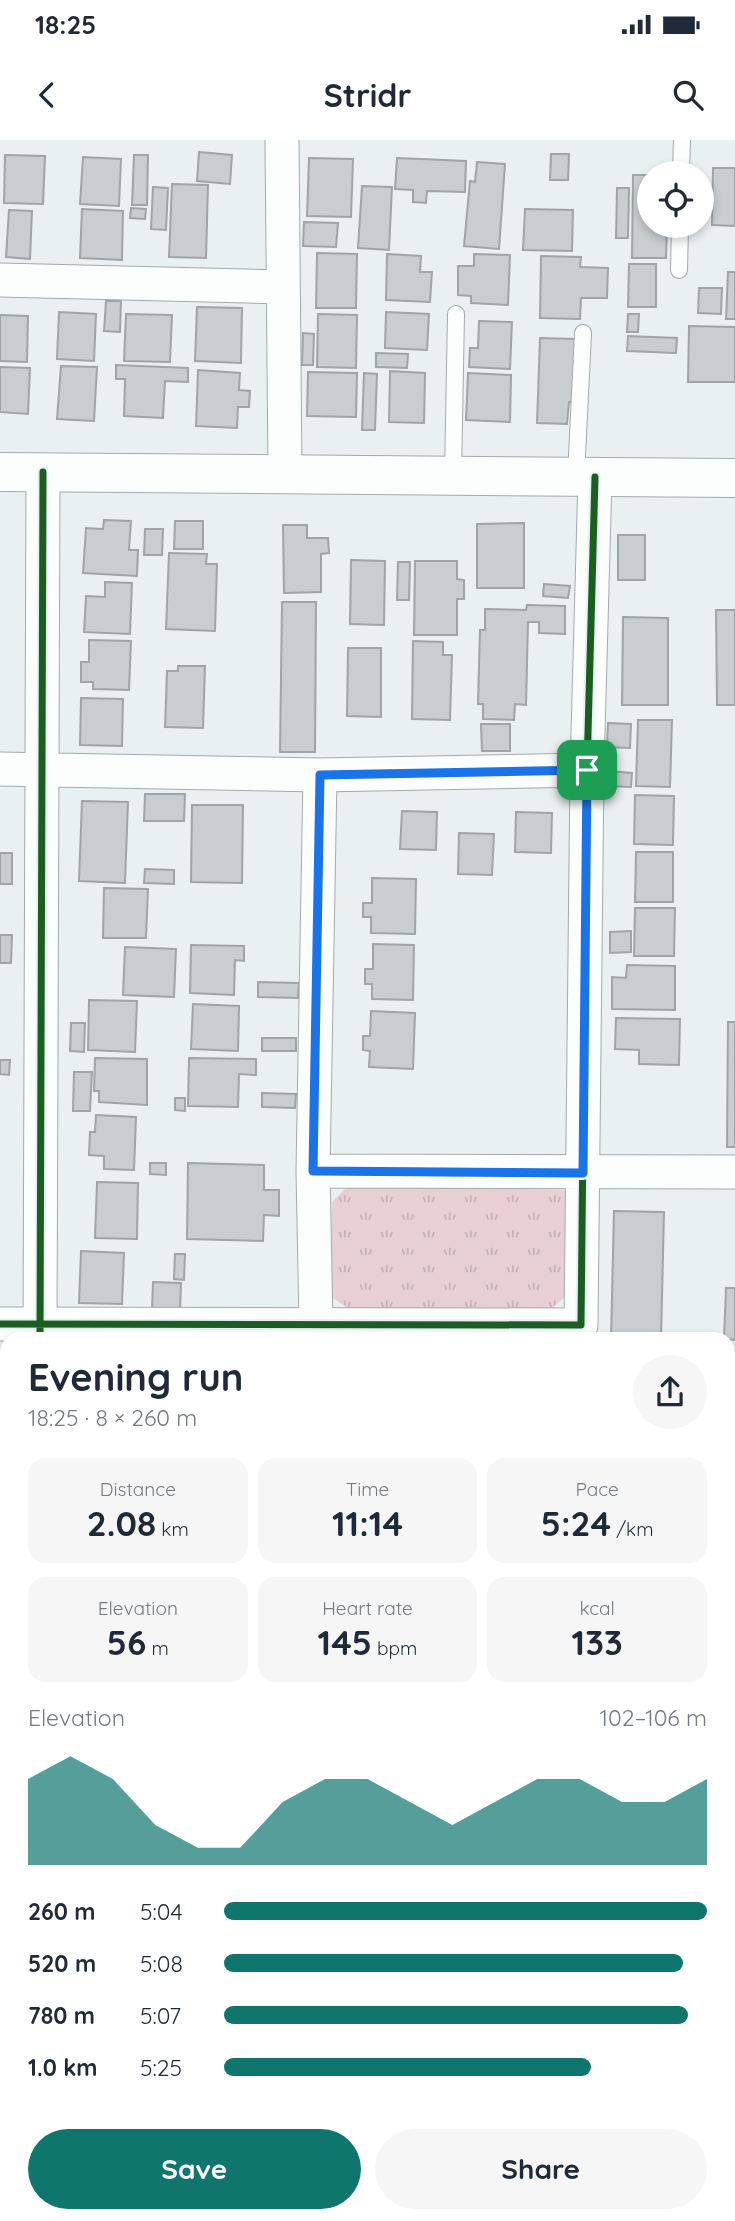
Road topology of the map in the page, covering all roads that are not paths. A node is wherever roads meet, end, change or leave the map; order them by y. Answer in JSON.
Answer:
{"nodes":[{"id":1,"x":282,"y":140,"type":"edge"},
{"id":2,"x":682,"y":140,"type":"edge"},
{"id":3,"x":681,"y":161,"type":"edge"},
{"id":4,"x":680,"y":238,"type":"edge"},
{"id":5,"x":679,"y":271,"type":"dead end"},
{"id":6,"x":0,"y":280,"type":"edge"},
{"id":7,"x":282,"y":287,"type":"junction"},
{"id":8,"x":456,"y":314,"type":"dead end"},
{"id":9,"x":583,"y":333,"type":"dead end"},
{"id":10,"x":0,"y":472,"type":"edge"},
{"id":11,"x":43,"y":472,"type":"junction"},
{"id":12,"x":285,"y":473,"type":"junction"},
{"id":13,"x":453,"y":475,"type":"junction"},
{"id":14,"x":586,"y":476,"type":"junction"},
{"id":15,"x":735,"y":478,"type":"edge"},
{"id":16,"x":0,"y":769,"type":"edge"},
{"id":17,"x":42,"y":769,"type":"junction"},
{"id":18,"x":587,"y":770,"type":"junction"},
{"id":19,"x":320,"y":775,"type":"junction"},
{"id":20,"x":313,"y":1171,"type":"junction"},
{"id":21,"x":735,"y":1172,"type":"edge"},
{"id":22,"x":583,"y":1173,"type":"junction"},
{"id":23,"x":0,"y":1324,"type":"edge"},
{"id":24,"x":316,"y":1324,"type":"junction"},
{"id":25,"x":40,"y":1331,"type":"edge"}],
"edges":[{"from":1,"to":7,"type":"street"},
{"from":2,"to":3,"type":"lane"},
{"from":4,"to":5,"type":"lane"},
{"from":6,"to":7,"type":"street"},
{"from":7,"to":12,"type":"street"},
{"from":8,"to":13,"type":"lane"},
{"from":9,"to":14,"type":"lane"},
{"from":10,"to":11,"type":"street"},
{"from":11,"to":12,"type":"street"},
{"from":11,"to":17,"type":"street"},
{"from":12,"to":13,"type":"street"},
{"from":13,"to":14,"type":"street"},
{"from":14,"to":15,"type":"street"},
{"from":14,"to":18,"type":"street"},
{"from":16,"to":17,"type":"street"},
{"from":17,"to":19,"type":"street"},
{"from":17,"to":25,"type":"street"},
{"from":18,"to":19,"type":"street"},
{"from":18,"to":22,"type":"street"},
{"from":19,"to":20,"type":"street"},
{"from":20,"to":22,"type":"street"},
{"from":20,"to":24,"type":"street"},
{"from":21,"to":22,"type":"street"},
{"from":22,"to":24,"type":"street"},
{"from":23,"to":25,"type":"street"},
{"from":24,"to":25,"type":"street"}]}
